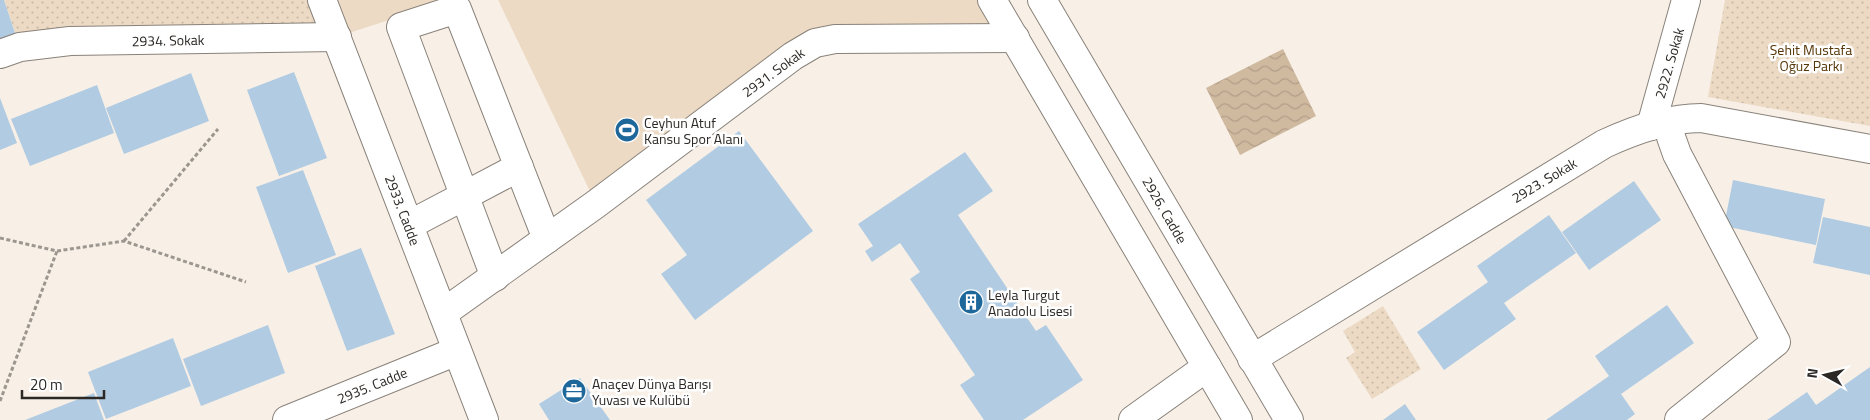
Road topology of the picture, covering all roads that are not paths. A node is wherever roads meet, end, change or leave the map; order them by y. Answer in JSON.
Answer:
{"nodes":[{"id":1,"x":322,"y":0,"type":"edge"},
{"id":2,"x":992,"y":0,"type":"edge"},
{"id":3,"x":1042,"y":0,"type":"edge"},
{"id":4,"x":1686,"y":0,"type":"edge"},
{"id":5,"x":337,"y":37,"type":"junction"},
{"id":6,"x":1014,"y":38,"type":"junction"},
{"id":7,"x":0,"y":54,"type":"edge"},
{"id":8,"x":1660,"y":124,"type":"junction"},
{"id":9,"x":1870,"y":149,"type":"edge"},
{"id":10,"x":519,"y":167,"type":"junction"},
{"id":11,"x":465,"y":196,"type":"junction"},
{"id":12,"x":409,"y":225,"type":"junction"},
{"id":13,"x":547,"y":239,"type":"junction"},
{"id":14,"x":496,"y":277,"type":"junction"},
{"id":15,"x":443,"y":313,"type":"junction"},
{"id":16,"x":457,"y":351,"type":"junction"},
{"id":17,"x":1252,"y":359,"type":"junction"},
{"id":18,"x":1207,"y":367,"type":"junction"},
{"id":19,"x":286,"y":420,"type":"edge"},
{"id":20,"x":484,"y":420,"type":"edge"},
{"id":21,"x":1134,"y":420,"type":"edge"},
{"id":22,"x":1238,"y":420,"type":"edge"},
{"id":23,"x":1289,"y":420,"type":"edge"},
{"id":24,"x":1679,"y":420,"type":"edge"}],
"edges":[{"from":1,"to":5,"type":"street","name":"2933. Cadde"},
{"from":2,"to":6,"type":"street"},
{"from":3,"to":17,"type":"street","name":"2926. Cadde"},
{"from":4,"to":8,"type":"street","name":"2922. Sokak"},
{"from":5,"to":7,"type":"street","name":"2934. Sokak"},
{"from":5,"to":12,"type":"street","name":"2933. Cadde"},
{"from":6,"to":13,"type":"street","name":"2931. Sokak"},
{"from":6,"to":18,"type":"street"},
{"from":8,"to":9,"type":"street","name":"2923. Sokak"},
{"from":8,"to":17,"type":"street","name":"2923. Sokak"},
{"from":8,"to":24,"type":"street"},
{"from":10,"to":11,"type":"street"},
{"from":10,"to":11,"type":"street"},
{"from":10,"to":13,"type":"street"},
{"from":11,"to":12,"type":"street"},
{"from":11,"to":14,"type":"street"},
{"from":12,"to":15,"type":"street","name":"2933. Cadde"},
{"from":13,"to":14,"type":"street","name":"2931. Sokak"},
{"from":14,"to":15,"type":"street","name":"2931. Sokak"},
{"from":15,"to":16,"type":"street","name":"2933. Cadde"},
{"from":16,"to":19,"type":"street","name":"2935. Cadde"},
{"from":16,"to":20,"type":"street","name":"2933. Cadde"},
{"from":17,"to":23,"type":"street","name":"2926. Cadde"},
{"from":18,"to":21,"type":"street"},
{"from":18,"to":22,"type":"street"}]}
